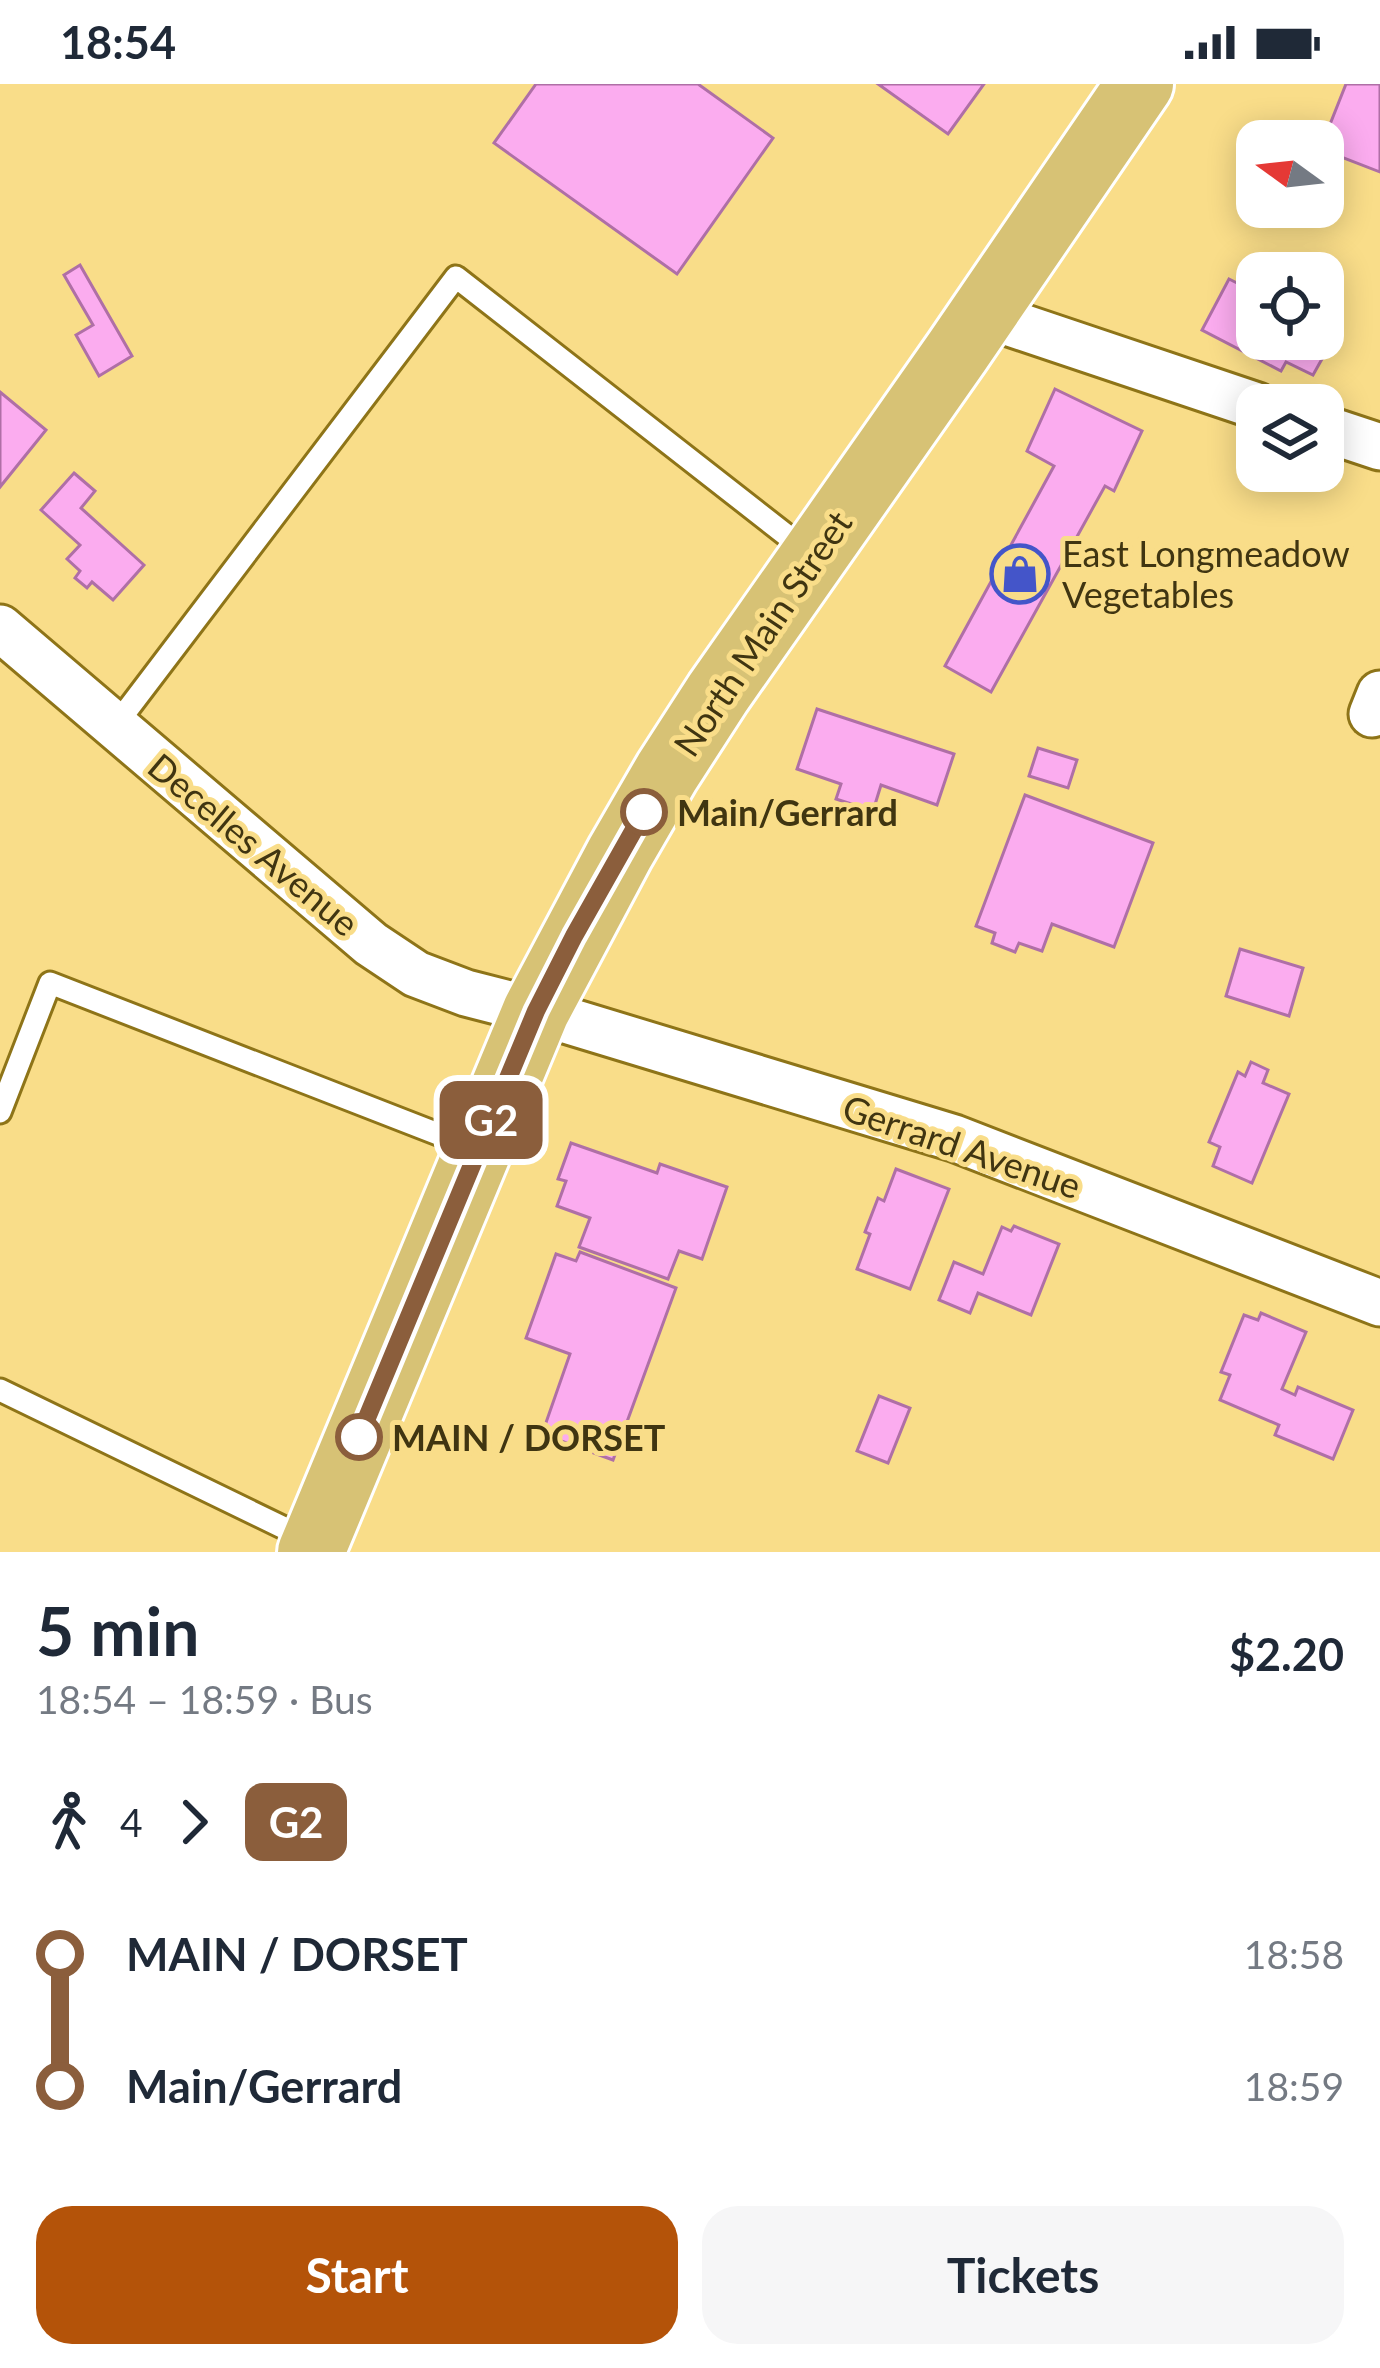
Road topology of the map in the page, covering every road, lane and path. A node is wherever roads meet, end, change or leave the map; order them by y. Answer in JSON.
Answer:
{"nodes":[{"id":1,"x":1140,"y":84,"type":"edge"},
{"id":2,"x":983,"y":314,"type":"junction"},
{"id":3,"x":1236,"y":399,"type":"edge"},
{"id":4,"x":1344,"y":435,"type":"edge"},
{"id":5,"x":1380,"y":447,"type":"edge"},
{"id":6,"x":813,"y":556,"type":"junction"},
{"id":7,"x":0,"y":628,"type":"edge"},
{"id":8,"x":115,"y":726,"type":"junction"},
{"id":9,"x":536,"y":1011,"type":"junction"},
{"id":10,"x":0,"y":1112,"type":"edge"},
{"id":11,"x":478,"y":1150,"type":"junction"},
{"id":12,"x":1380,"y":1303,"type":"edge"},
{"id":13,"x":0,"y":1390,"type":"edge"},
{"id":14,"x":313,"y":1547,"type":"edge"}],
"edges":[{"from":1,"to":2,"type":"main road","name":"North Main Street"},
{"from":2,"to":3,"type":"street"},
{"from":2,"to":6,"type":"main road","name":"North Main Street"},
{"from":4,"to":5,"type":"street"},
{"from":6,"to":8,"type":"lane"},
{"from":6,"to":9,"type":"main road","name":"North Main Street"},
{"from":7,"to":8,"type":"street","name":"Decelles Avenue"},
{"from":8,"to":9,"type":"street","name":"Decelles Avenue"},
{"from":9,"to":11,"type":"main road","name":"North Main Street"},
{"from":9,"to":12,"type":"street","name":"Gerrard Avenue"},
{"from":10,"to":11,"type":"lane"},
{"from":11,"to":14,"type":"main road","name":"North Main Street"},
{"from":13,"to":14,"type":"lane"}]}
